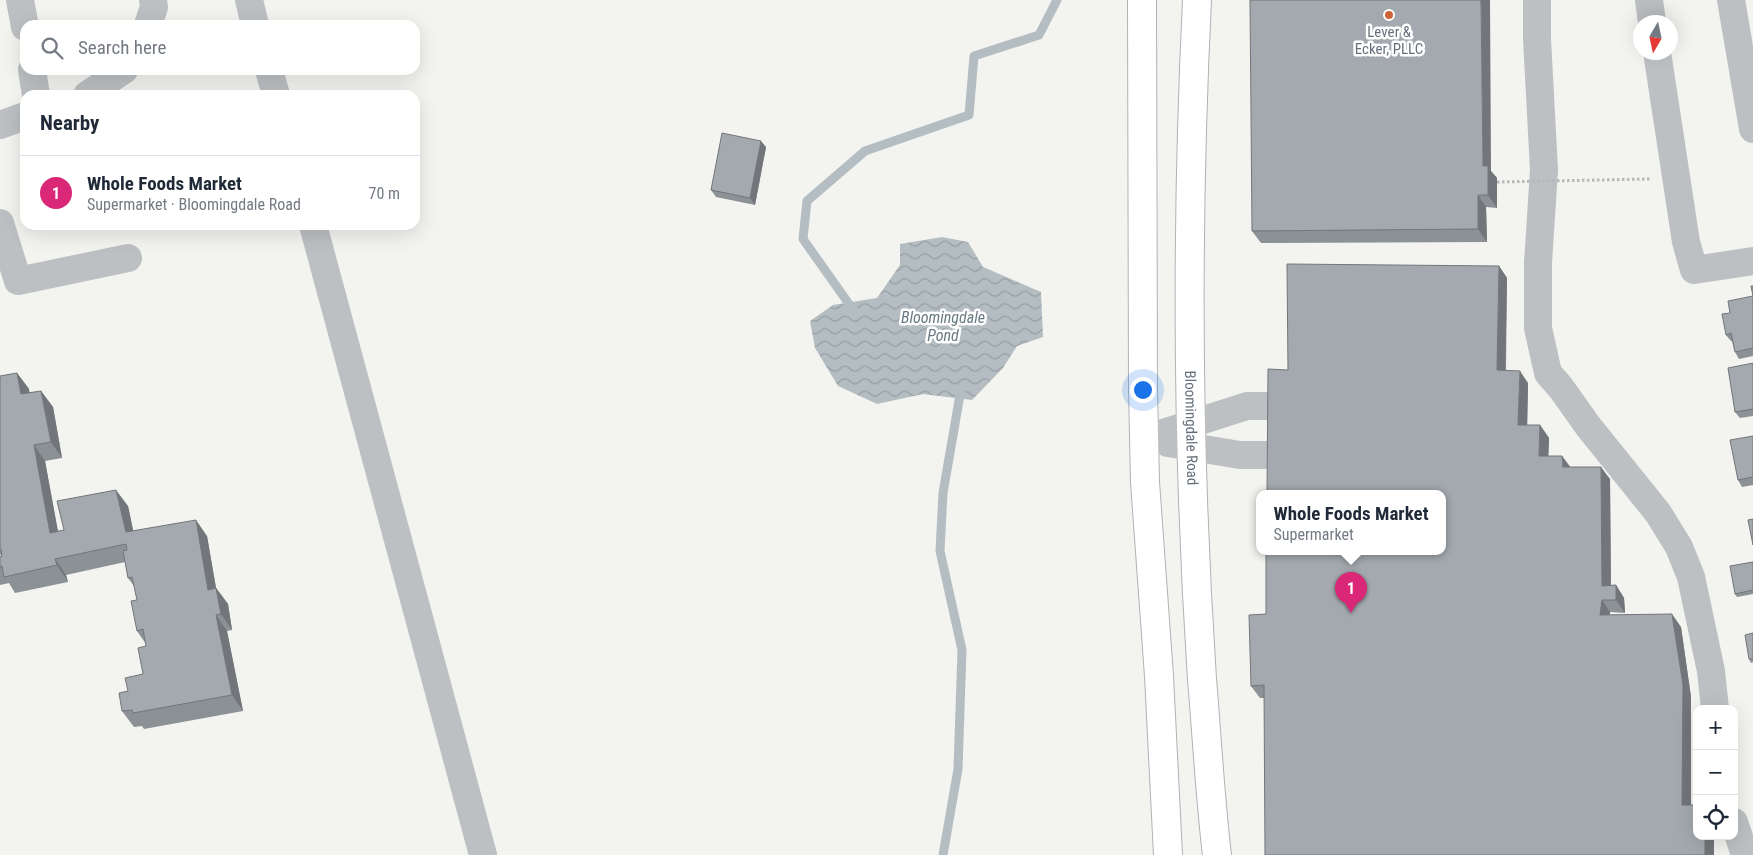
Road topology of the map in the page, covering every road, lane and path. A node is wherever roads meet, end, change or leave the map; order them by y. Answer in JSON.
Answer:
{"nodes":[{"id":1,"x":20,"y":0,"type":"edge"},
{"id":2,"x":153,"y":0,"type":"edge"},
{"id":3,"x":249,"y":0,"type":"edge"},
{"id":4,"x":1142,"y":0,"type":"edge"},
{"id":5,"x":1197,"y":0,"type":"edge"},
{"id":6,"x":1537,"y":0,"type":"edge"},
{"id":7,"x":1649,"y":0,"type":"edge"},
{"id":8,"x":1731,"y":0,"type":"edge"},
{"id":9,"x":1651,"y":15,"type":"edge"},
{"id":10,"x":24,"y":20,"type":"edge"},
{"id":11,"x":150,"y":20,"type":"edge"},
{"id":12,"x":255,"y":20,"type":"edge"},
{"id":13,"x":1658,"y":60,"type":"edge"},
{"id":14,"x":33,"y":75,"type":"edge"},
{"id":15,"x":117,"y":75,"type":"edge"},
{"id":16,"x":270,"y":75,"type":"edge"},
{"id":17,"x":35,"y":90,"type":"edge"},
{"id":18,"x":94,"y":90,"type":"edge"},
{"id":19,"x":274,"y":90,"type":"edge"},
{"id":20,"x":20,"y":118,"type":"edge"},
{"id":21,"x":0,"y":125,"type":"edge"},
{"id":22,"x":1753,"y":129,"type":"edge"},
{"id":23,"x":1650,"y":179,"type":"dead end"},
{"id":24,"x":1497,"y":182,"type":"dead end"},
{"id":25,"x":0,"y":223,"type":"edge"},
{"id":26,"x":314,"y":230,"type":"edge"},
{"id":27,"x":128,"y":258,"type":"dead end"},
{"id":28,"x":1753,"y":261,"type":"edge"},
{"id":29,"x":1276,"y":406,"type":"edge"},
{"id":30,"x":1191,"y":435,"type":"junction"},
{"id":31,"x":1144,"y":439,"type":"junction"},
{"id":32,"x":1275,"y":455,"type":"edge"},
{"id":33,"x":1715,"y":705,"type":"edge"},
{"id":34,"x":1738,"y":834,"type":"edge"},
{"id":35,"x":483,"y":855,"type":"edge"},
{"id":36,"x":1168,"y":855,"type":"edge"},
{"id":37,"x":1217,"y":855,"type":"edge"},
{"id":38,"x":1745,"y":855,"type":"edge"}],
"edges":[{"from":1,"to":10,"type":"street"},
{"from":2,"to":11,"type":"street"},
{"from":3,"to":12,"type":"street"},
{"from":4,"to":31,"type":"main road"},
{"from":5,"to":30,"type":"main road","name":"Bloomingdale Road"},
{"from":6,"to":33,"type":"street"},
{"from":7,"to":9,"type":"street"},
{"from":8,"to":22,"type":"street"},
{"from":13,"to":28,"type":"street"},
{"from":14,"to":17,"type":"street"},
{"from":15,"to":18,"type":"street"},
{"from":16,"to":19,"type":"street"},
{"from":20,"to":21,"type":"street"},
{"from":23,"to":24,"type":"path","bridge":true},
{"from":25,"to":27,"type":"street"},
{"from":26,"to":35,"type":"street"},
{"from":29,"to":30,"type":"street"},
{"from":30,"to":31,"type":"street"},
{"from":30,"to":32,"type":"street"},
{"from":30,"to":37,"type":"main road","name":"Bloomingdale Road"},
{"from":31,"to":36,"type":"main road"},
{"from":34,"to":38,"type":"street"}]}
